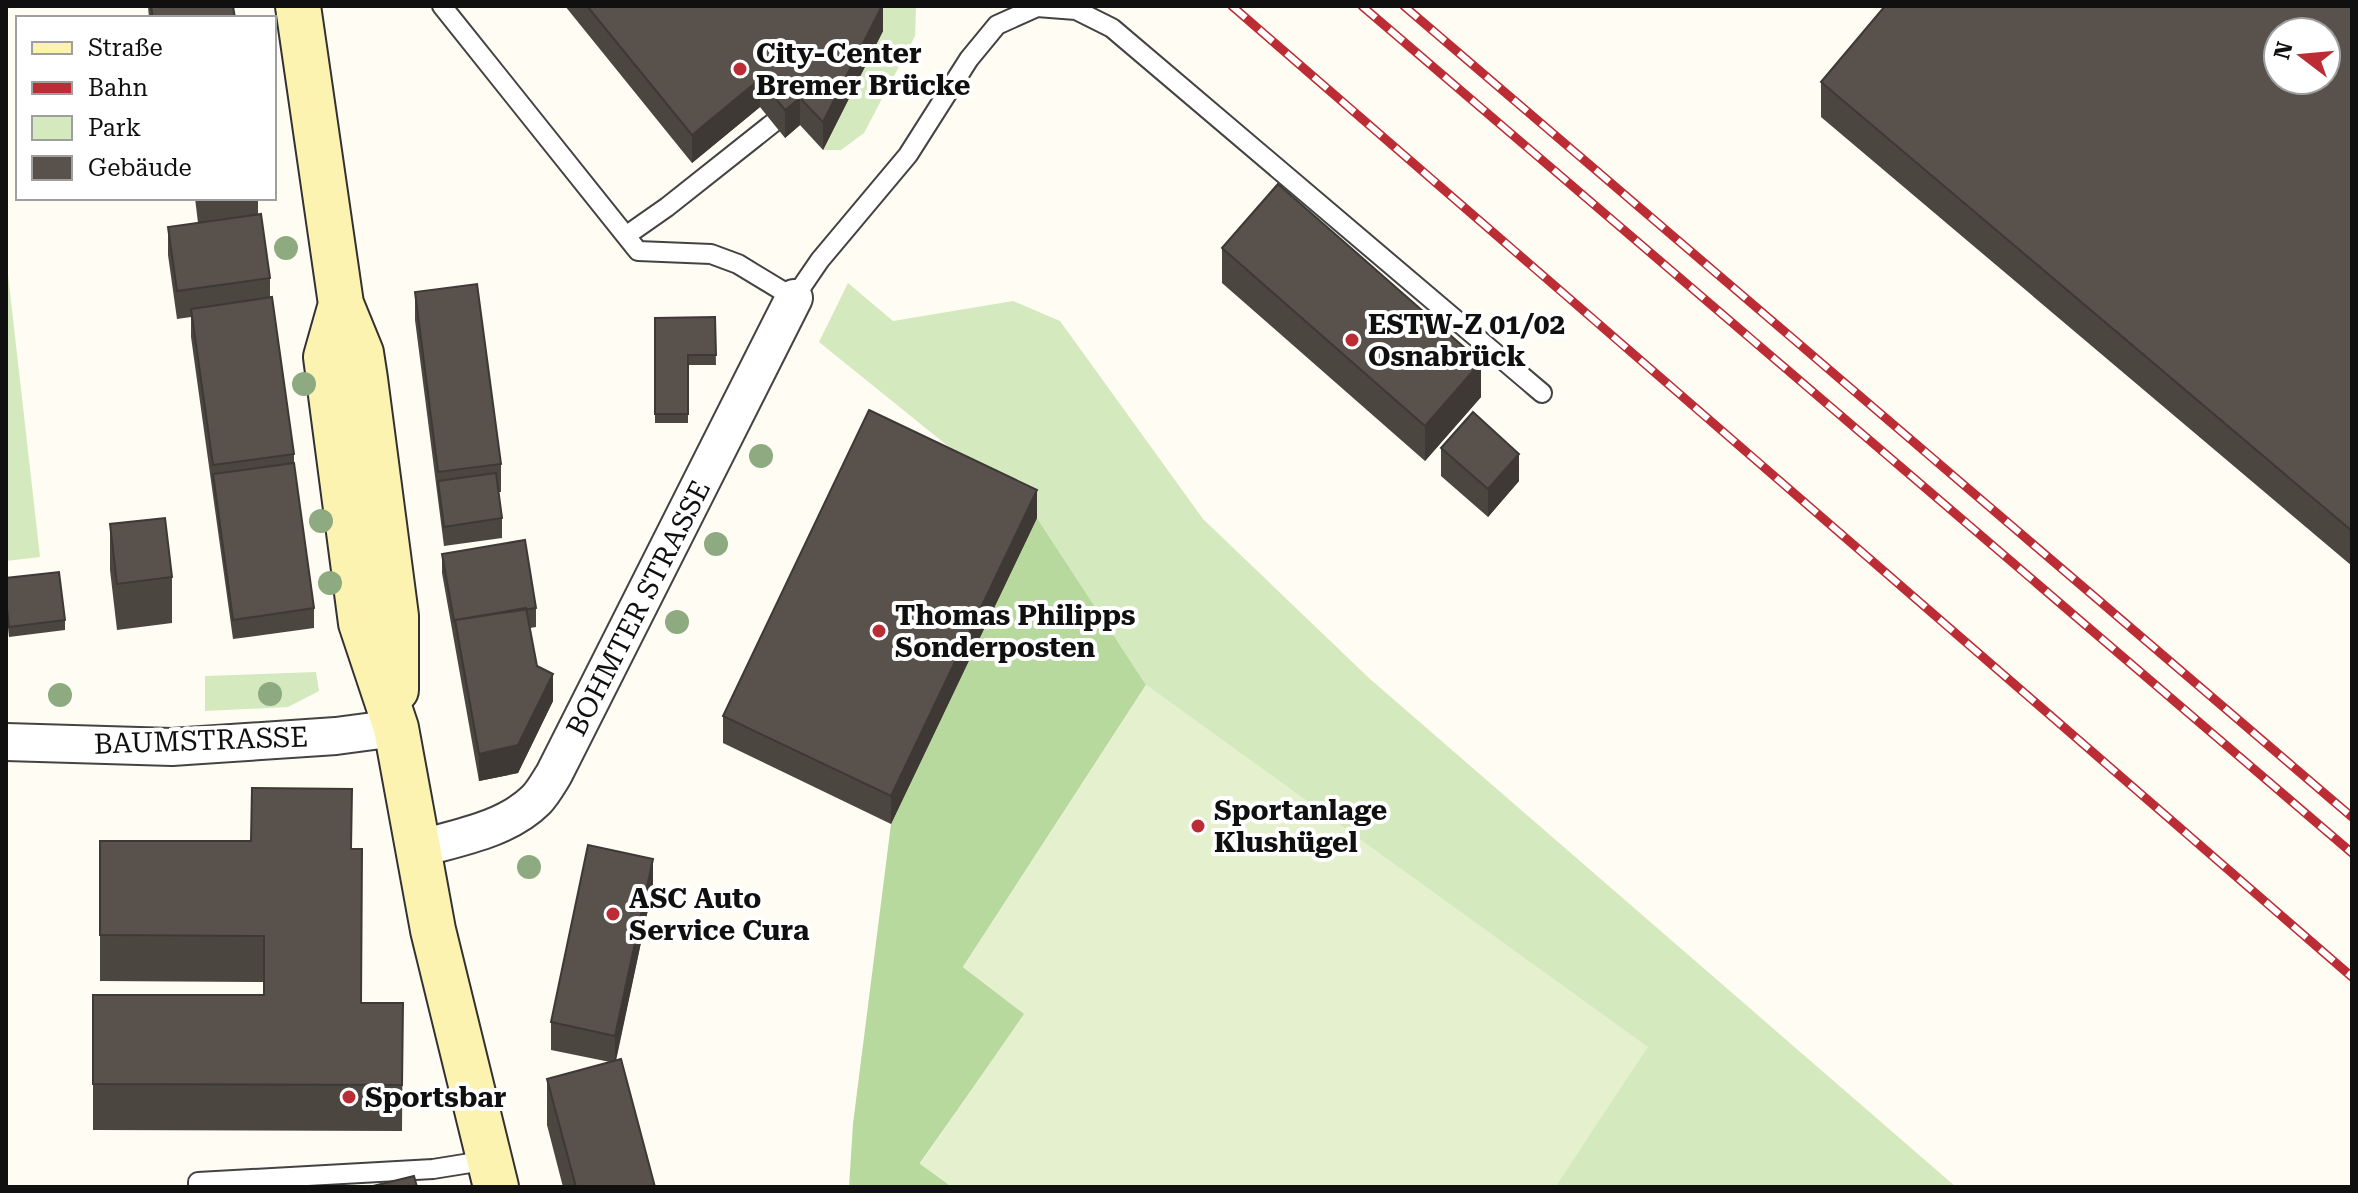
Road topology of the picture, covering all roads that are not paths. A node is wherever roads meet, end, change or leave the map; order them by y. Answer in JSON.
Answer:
{"nodes":[{"id":1,"x":298,"y":6,"type":"edge"},
{"id":2,"x":442,"y":6,"type":"edge"},
{"id":3,"x":773,"y":123,"type":"edge"},
{"id":4,"x":627,"y":235,"type":"junction"},
{"id":5,"x":794,"y":298,"type":"junction"},
{"id":6,"x":1542,"y":393,"type":"dead end"},
{"id":7,"x":396,"y":728,"type":"junction"},
{"id":8,"x":6,"y":742,"type":"edge"},
{"id":9,"x":418,"y":849,"type":"junction"},
{"id":10,"x":493,"y":1174,"type":"edge"},
{"id":11,"x":198,"y":1187,"type":"edge"}],
"edges":[{"from":1,"to":7,"type":"main road"},
{"from":2,"to":4,"type":"lane"},
{"from":3,"to":4,"type":"lane"},
{"from":4,"to":5,"type":"lane"},
{"from":5,"to":6,"type":"lane"},
{"from":5,"to":9,"type":"street","name":"BOHMTER STRASSE"},
{"from":7,"to":8,"type":"street","name":"BAUMSTRASSE"},
{"from":7,"to":9,"type":"main road"},
{"from":9,"to":10,"type":"main road"},
{"from":10,"to":11,"type":"lane"}]}
